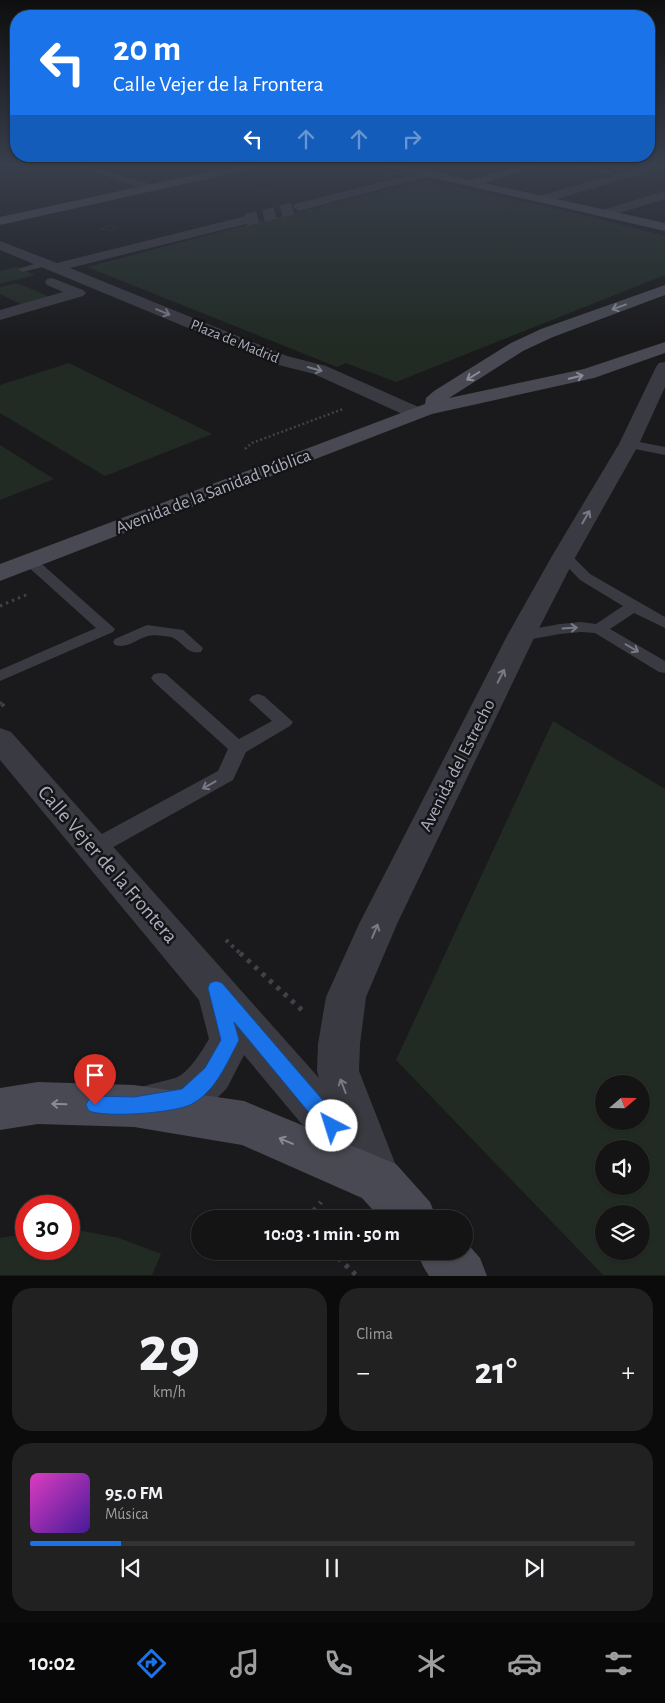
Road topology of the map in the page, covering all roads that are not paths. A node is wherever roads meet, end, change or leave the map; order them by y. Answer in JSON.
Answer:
{"nodes":[{"id":1,"x":235,"y":223,"type":"tunnel mouth"},
{"id":2,"x":646,"y":223,"type":"edge"},
{"id":3,"x":665,"y":227,"type":"edge"},
{"id":4,"x":0,"y":245,"type":"edge"},
{"id":5,"x":0,"y":260,"type":"edge"},
{"id":6,"x":49,"y":266,"type":"junction"},
{"id":7,"x":22,"y":269,"type":"junction"},
{"id":8,"x":665,"y":290,"type":"edge"},
{"id":9,"x":117,"y":294,"type":"junction"},
{"id":10,"x":0,"y":314,"type":"edge"},
{"id":11,"x":0,"y":327,"type":"edge"},
{"id":12,"x":665,"y":346,"type":"edge"},
{"id":13,"x":492,"y":363,"type":"junction"},
{"id":14,"x":545,"y":384,"type":"junction"},
{"id":15,"x":661,"y":385,"type":"edge"},
{"id":16,"x":421,"y":411,"type":"junction"},
{"id":17,"x":629,"y":444,"type":"junction"},
{"id":18,"x":665,"y":451,"type":"edge"},
{"id":19,"x":564,"y":556,"type":"junction"},
{"id":20,"x":30,"y":561,"type":"junction"},
{"id":21,"x":0,"y":573,"type":"edge"},
{"id":22,"x":634,"y":606,"type":"junction"},
{"id":23,"x":665,"y":623,"type":"edge"},
{"id":24,"x":106,"y":629,"type":"junction"},
{"id":25,"x":599,"y":629,"type":"junction"},
{"id":26,"x":522,"y":636,"type":"junction"},
{"id":27,"x":195,"y":648,"type":"dead end"},
{"id":28,"x":665,"y":668,"type":"edge"},
{"id":29,"x":0,"y":676,"type":"edge"},
{"id":30,"x":160,"y":678,"type":"dead end"},
{"id":31,"x":258,"y":700,"type":"dead end"},
{"id":32,"x":0,"y":739,"type":"edge"},
{"id":33,"x":238,"y":748,"type":"junction"},
{"id":34,"x":94,"y":848,"type":"junction"},
{"id":35,"x":216,"y":988,"type":"junction"},
{"id":36,"x":134,"y":1106,"type":"junction"},
{"id":37,"x":0,"y":1110,"type":"edge"},
{"id":38,"x":379,"y":1181,"type":"junction"},
{"id":39,"x":405,"y":1210,"type":"edge"},
{"id":40,"x":449,"y":1260,"type":"edge"},
{"id":41,"x":462,"y":1276,"type":"edge"}],
"edges":[{"from":1,"to":6,"type":"street"},
{"from":2,"to":3,"type":"main road"},
{"from":4,"to":6,"type":"street","name":"Plaza de Madrid"},
{"from":5,"to":7,"type":"street"},
{"from":6,"to":7,"type":"lane"},
{"from":6,"to":9,"type":"street","name":"Plaza de Madrid"},
{"from":7,"to":10,"type":"street"},
{"from":8,"to":13,"type":"main road","name":"Avenida de la Sanidad Pública","one_way":true},
{"from":9,"to":11,"type":"street"},
{"from":9,"to":16,"type":"street","name":"Plaza de Madrid","one_way":true},
{"from":14,"to":12,"type":"main road","name":"Avenida de la Sanidad Pública","one_way":true},
{"from":13,"to":14,"type":"main road","name":"Avenida de la Sanidad Pública"},
{"from":13,"to":16,"type":"main road","name":"Avenida de la Sanidad Pública","one_way":true},
{"from":14,"to":16,"type":"main road","name":"Avenida de la Sanidad Pública"},
{"from":15,"to":17,"type":"street","name":"Avenida del Estrecho"},
{"from":16,"to":20,"type":"main road","name":"Avenida de la Sanidad Pública"},
{"from":17,"to":18,"type":"lane"},
{"from":19,"to":17,"type":"street","name":"Avenida del Estrecho","one_way":true},
{"from":19,"to":22,"type":"lane"},
{"from":19,"to":26,"type":"street","name":"Avenida del Estrecho"},
{"from":20,"to":21,"type":"main road","name":"Avenida de la Sanidad Pública"},
{"from":20,"to":24,"type":"lane"},
{"from":22,"to":23,"type":"lane"},
{"from":22,"to":25,"type":"lane"},
{"from":24,"to":27,"type":"lane"},
{"from":24,"to":29,"type":"lane"},
{"from":26,"to":25,"type":"lane","one_way":true},
{"from":25,"to":28,"type":"lane","one_way":true},
{"from":38,"to":26,"type":"street","name":"Avenida del Estrecho","one_way":true},
{"from":30,"to":33,"type":"lane"},
{"from":31,"to":33,"type":"lane"},
{"from":32,"to":34,"type":"street","name":"Calle Vejer de la Frontera"},
{"from":33,"to":34,"type":"lane","one_way":true},
{"from":34,"to":35,"type":"street","name":"Calle Vejer de la Frontera"},
{"from":35,"to":36,"type":"street","name":"Calle Vejer de la Frontera"},
{"from":35,"to":38,"type":"street","name":"Calle Vejer de la Frontera"},
{"from":36,"to":37,"type":"main road","one_way":true},
{"from":38,"to":36,"type":"main road","one_way":true},
{"from":38,"to":39,"type":"main road"},
{"from":40,"to":41,"type":"main road"}]}
